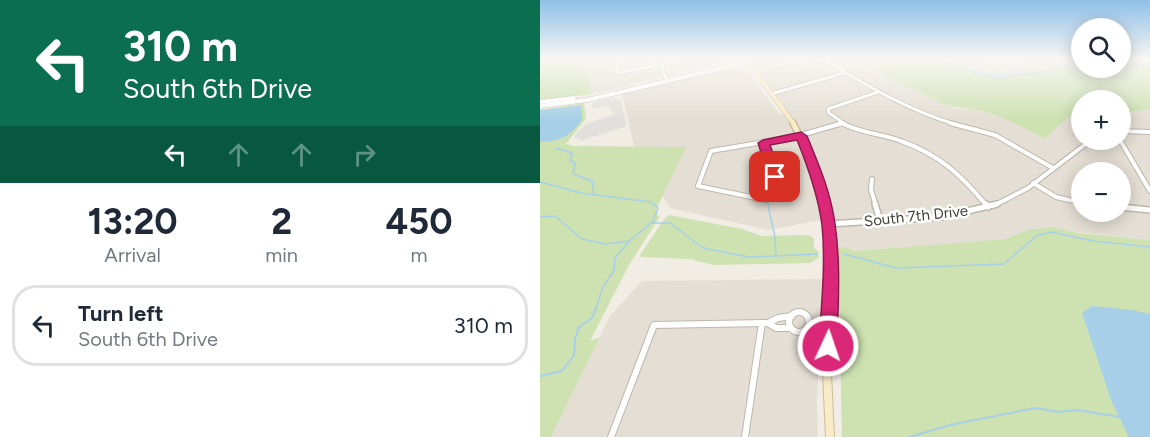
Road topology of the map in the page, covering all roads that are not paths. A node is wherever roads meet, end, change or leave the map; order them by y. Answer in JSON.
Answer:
{"nodes":[{"id":1,"x":761,"y":79,"type":"edge"},
{"id":2,"x":822,"y":79,"type":"edge"},
{"id":3,"x":856,"y":79,"type":"edge"},
{"id":4,"x":666,"y":80,"type":"edge"},
{"id":5,"x":879,"y":92,"type":"junction"},
{"id":6,"x":771,"y":94,"type":"junction"},
{"id":7,"x":540,"y":104,"type":"edge"},
{"id":8,"x":843,"y":123,"type":"junction"},
{"id":9,"x":1131,"y":131,"type":"edge"},
{"id":10,"x":1150,"y":132,"type":"edge"},
{"id":11,"x":801,"y":136,"type":"junction"},
{"id":12,"x":763,"y":143,"type":"junction"},
{"id":13,"x":1077,"y":150,"type":"edge"},
{"id":14,"x":1126,"y":150,"type":"edge"},
{"id":15,"x":1053,"y":168,"type":"junction"},
{"id":16,"x":872,"y":179,"type":"dead end"},
{"id":17,"x":1033,"y":183,"type":"junction"},
{"id":18,"x":1150,"y":191,"type":"edge"},
{"id":19,"x":1071,"y":200,"type":"edge"},
{"id":20,"x":988,"y":207,"type":"junction"},
{"id":21,"x":1131,"y":208,"type":"edge"},
{"id":22,"x":1150,"y":210,"type":"edge"},
{"id":23,"x":880,"y":220,"type":"junction"},
{"id":24,"x":828,"y":224,"type":"junction"},
{"id":25,"x":792,"y":316,"type":"junction"},
{"id":26,"x":765,"y":323,"type":"junction"},
{"id":27,"x":808,"y":323,"type":"junction"},
{"id":28,"x":829,"y":323,"type":"junction"},
{"id":29,"x":791,"y":328,"type":"junction"},
{"id":30,"x":746,"y":436,"type":"edge"},
{"id":31,"x":611,"y":437,"type":"edge"},
{"id":32,"x":830,"y":437,"type":"edge"}],
"edges":[{"from":1,"to":6,"type":"main road"},
{"from":2,"to":6,"type":"street"},
{"from":3,"to":5,"type":"street"},
{"from":4,"to":7,"type":"street"},
{"from":5,"to":8,"type":"street"},
{"from":5,"to":15,"type":"street"},
{"from":6,"to":11,"type":"main road"},
{"from":8,"to":11,"type":"street"},
{"from":8,"to":20,"type":"street"},
{"from":9,"to":10,"type":"street"},
{"from":11,"to":12,"type":"street"},
{"from":11,"to":24,"type":"main road"},
{"from":12,"to":12,"type":"street"},
{"from":13,"to":15,"type":"street","name":"South 7th Drive"},
{"from":14,"to":18,"type":"street"},
{"from":15,"to":17,"type":"street","name":"South 7th Drive"},
{"from":16,"to":23,"type":"street"},
{"from":17,"to":19,"type":"street"},
{"from":17,"to":20,"type":"street","name":"South 7th Drive"},
{"from":20,"to":23,"type":"street","name":"South 7th Drive"},
{"from":21,"to":22,"type":"street"},
{"from":23,"to":24,"type":"street","name":"South 7th Drive"},
{"from":24,"to":28,"type":"main road"},
{"from":25,"to":26,"type":"street"},
{"from":25,"to":27,"type":"street"},
{"from":25,"to":29,"type":"street"},
{"from":26,"to":29,"type":"street"},
{"from":26,"to":30,"type":"street"},
{"from":26,"to":31,"type":"street"},
{"from":27,"to":28,"type":"street"},
{"from":27,"to":29,"type":"street"},
{"from":28,"to":32,"type":"main road"}]}
